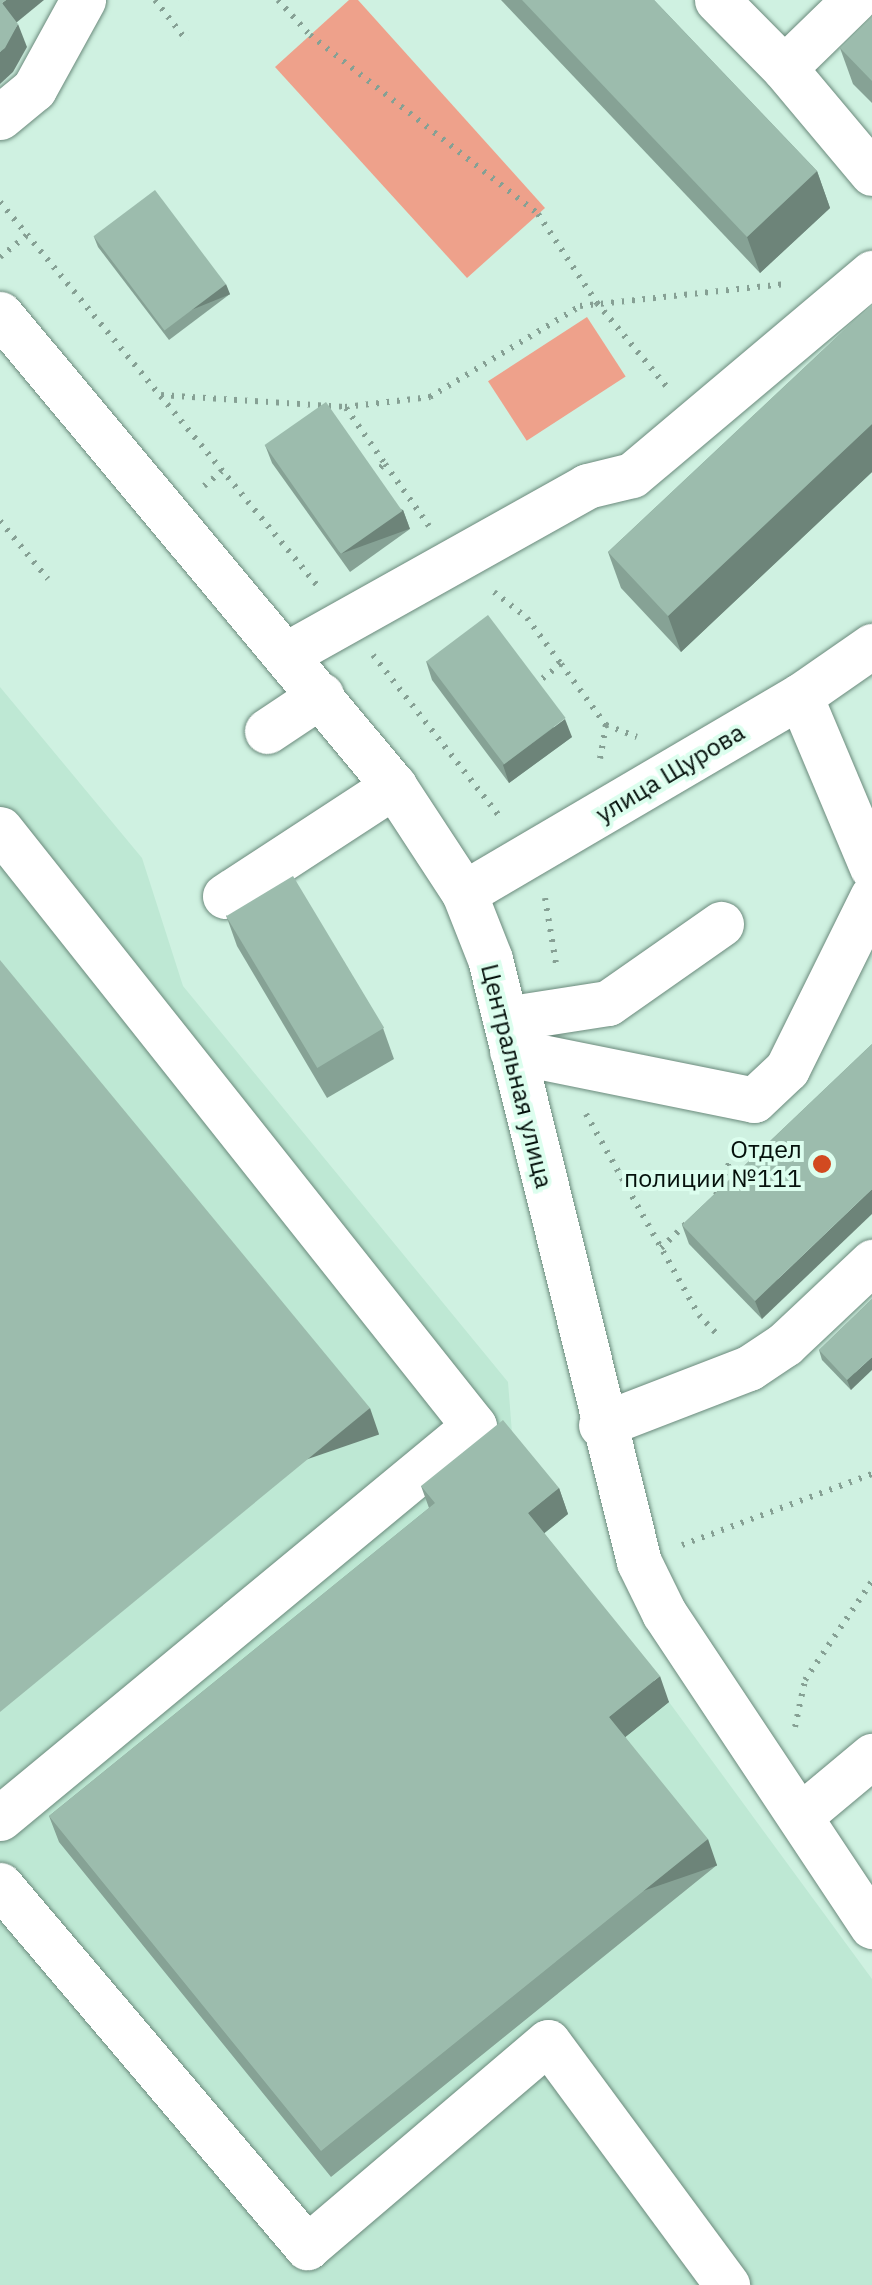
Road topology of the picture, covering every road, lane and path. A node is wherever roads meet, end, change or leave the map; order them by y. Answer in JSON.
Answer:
{"nodes":[{"id":1,"x":83,"y":0,"type":"edge"},
{"id":2,"x":155,"y":0,"type":"edge"},
{"id":3,"x":278,"y":0,"type":"edge"},
{"id":4,"x":717,"y":0,"type":"edge"},
{"id":5,"x":854,"y":0,"type":"edge"},
{"id":6,"x":187,"y":41,"type":"dead end"},
{"id":7,"x":784,"y":68,"type":"junction"},
{"id":8,"x":0,"y":117,"type":"edge"},
{"id":9,"x":872,"y":172,"type":"edge"},
{"id":10,"x":0,"y":202,"type":"edge"},
{"id":11,"x":27,"y":235,"type":"junction"},
{"id":12,"x":0,"y":257,"type":"edge"},
{"id":13,"x":872,"y":273,"type":"edge"},
{"id":14,"x":790,"y":284,"type":"dead end"},
{"id":15,"x":597,"y":303,"type":"junction"},
{"id":16,"x":0,"y":314,"type":"edge"},
{"id":17,"x":160,"y":395,"type":"junction"},
{"id":18,"x":345,"y":407,"type":"junction"},
{"id":19,"x":696,"y":422,"type":"junction"},
{"id":20,"x":385,"y":464,"type":"dead end"},
{"id":21,"x":0,"y":521,"type":"edge"},
{"id":22,"x":48,"y":580,"type":"dead end"},
{"id":23,"x":346,"y":621,"type":"junction"},
{"id":24,"x":872,"y":646,"type":"edge"},
{"id":25,"x":287,"y":654,"type":"junction"},
{"id":26,"x":562,"y":664,"type":"dead end"},
{"id":27,"x":321,"y":695,"type":"junction"},
{"id":28,"x":800,"y":696,"type":"junction"},
{"id":29,"x":268,"y":732,"type":"dead end"},
{"id":30,"x":600,"y":762,"type":"dead end"},
{"id":31,"x":394,"y":786,"type":"junction"},
{"id":32,"x":0,"y":830,"type":"edge"},
{"id":33,"x":510,"y":830,"type":"dead end"},
{"id":34,"x":869,"y":851,"type":"edge"},
{"id":35,"x":464,"y":893,"type":"junction"},
{"id":36,"x":225,"y":896,"type":"dead end"},
{"id":37,"x":872,"y":897,"type":"edge"},
{"id":38,"x":721,"y":924,"type":"dead end"},
{"id":39,"x":508,"y":1035,"type":"junction"},
{"id":40,"x":754,"y":1100,"type":"junction"},
{"id":41,"x":706,"y":1206,"type":"edge"},
{"id":42,"x":692,"y":1218,"type":"edge"},
{"id":43,"x":661,"y":1248,"type":"dead end"},
{"id":44,"x":872,"y":1262,"type":"edge"},
{"id":45,"x":601,"y":1425,"type":"junction"},
{"id":46,"x":872,"y":1474,"type":"edge"},
{"id":47,"x":719,"y":1532,"type":"dead end"},
{"id":48,"x":872,"y":1581,"type":"edge"},
{"id":49,"x":872,"y":1756,"type":"edge"},
{"id":50,"x":763,"y":1760,"type":"junction"},
{"id":51,"x":800,"y":1816,"type":"junction"},
{"id":52,"x":0,"y":1818,"type":"edge"},
{"id":53,"x":0,"y":1885,"type":"edge"},
{"id":54,"x":872,"y":1926,"type":"edge"},
{"id":55,"x":727,"y":2285,"type":"edge"}],
"edges":[{"from":1,"to":8,"type":"street"},
{"from":2,"to":6,"type":"path"},
{"from":3,"to":15,"type":"path"},
{"from":4,"to":7,"type":"street"},
{"from":5,"to":7,"type":"street"},
{"from":7,"to":9,"type":"street"},
{"from":10,"to":11,"type":"path"},
{"from":11,"to":12,"type":"path"},
{"from":11,"to":17,"type":"path"},
{"from":13,"to":19,"type":"street"},
{"from":14,"to":15,"type":"path"},
{"from":15,"to":18,"type":"path"},
{"from":15,"to":19,"type":"path"},
{"from":16,"to":25,"type":"street","name":"Центральная улица"},
{"from":17,"to":18,"type":"path"},
{"from":17,"to":23,"type":"path"},
{"from":18,"to":20,"type":"path"},
{"from":19,"to":23,"type":"street"},
{"from":21,"to":22,"type":"path"},
{"from":23,"to":25,"type":"street"},
{"from":23,"to":33,"type":"path"},
{"from":24,"to":28,"type":"street","name":"улица Щурова"},
{"from":25,"to":27,"type":"street","name":"Центральная улица"},
{"from":26,"to":30,"type":"path"},
{"from":27,"to":29,"type":"street"},
{"from":27,"to":31,"type":"street","name":"Центральная улица"},
{"from":28,"to":34,"type":"street"},
{"from":28,"to":35,"type":"street","name":"улица Щурова"},
{"from":31,"to":35,"type":"street","name":"Центральная улица"},
{"from":31,"to":36,"type":"street"},
{"from":32,"to":52,"type":"street"},
{"from":35,"to":39,"type":"street","name":"Центральная улица"},
{"from":37,"to":40,"type":"street"},
{"from":38,"to":39,"type":"street"},
{"from":39,"to":40,"type":"street"},
{"from":39,"to":45,"type":"street","name":"Центральная улица"},
{"from":40,"to":41,"type":"path"},
{"from":42,"to":43,"type":"path"},
{"from":44,"to":45,"type":"street"},
{"from":45,"to":50,"type":"street","name":"Центральная улица"},
{"from":46,"to":47,"type":"path"},
{"from":48,"to":50,"type":"path"},
{"from":49,"to":51,"type":"street"},
{"from":50,"to":51,"type":"street","name":"Центральная улица"},
{"from":51,"to":54,"type":"street","name":"Центральная улица"},
{"from":53,"to":55,"type":"street"}]}
